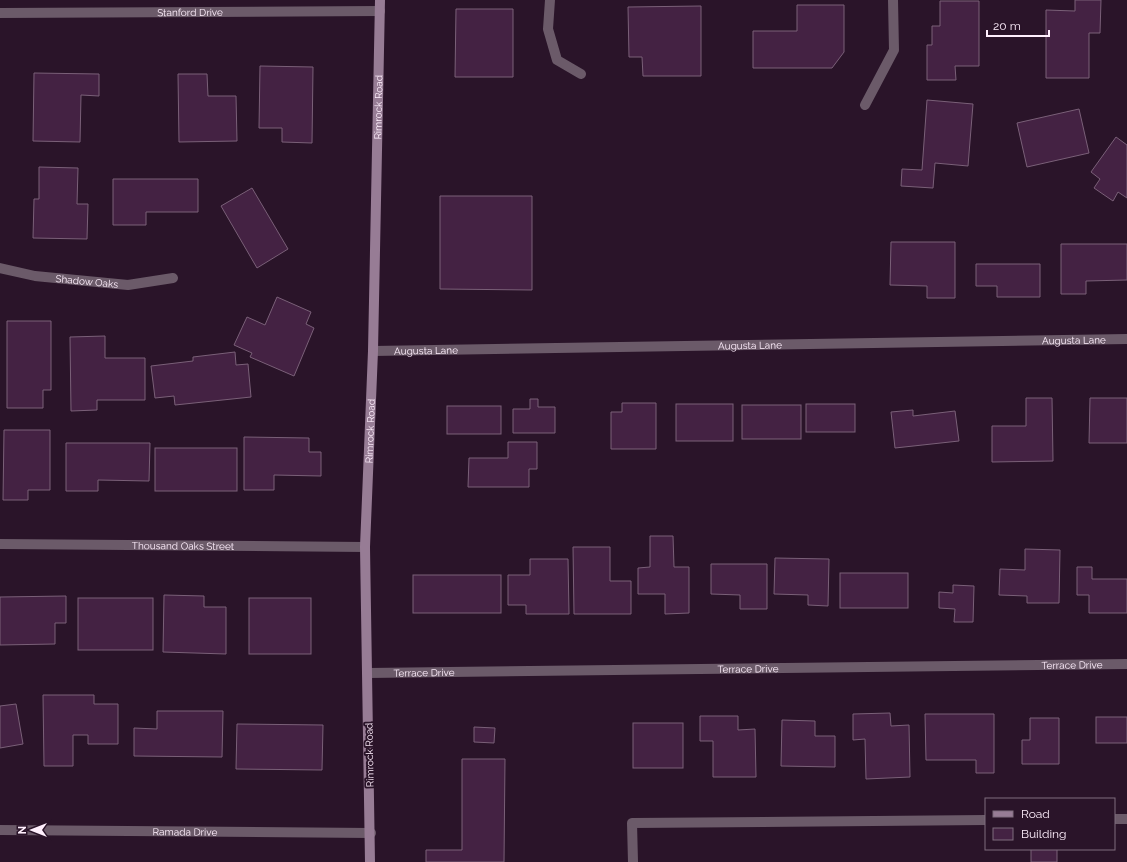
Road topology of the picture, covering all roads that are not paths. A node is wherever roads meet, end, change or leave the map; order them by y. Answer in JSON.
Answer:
{"nodes":[{"id":1,"x":380,"y":0,"type":"edge"},
{"id":2,"x":550,"y":0,"type":"edge"},
{"id":3,"x":893,"y":0,"type":"edge"},
{"id":4,"x":380,"y":11,"type":"junction"},
{"id":5,"x":0,"y":13,"type":"edge"},
{"id":6,"x":581,"y":74,"type":"dead end"},
{"id":7,"x":865,"y":105,"type":"dead end"},
{"id":8,"x":0,"y":268,"type":"edge"},
{"id":9,"x":173,"y":278,"type":"dead end"},
{"id":10,"x":1127,"y":339,"type":"edge"},
{"id":11,"x":373,"y":351,"type":"junction"},
{"id":12,"x":0,"y":544,"type":"edge"},
{"id":13,"x":365,"y":546,"type":"junction"},
{"id":14,"x":1127,"y":664,"type":"edge"},
{"id":15,"x":368,"y":673,"type":"junction"},
{"id":16,"x":1115,"y":819,"type":"edge"},
{"id":17,"x":1127,"y":819,"type":"edge"},
{"id":18,"x":985,"y":820,"type":"edge"},
{"id":19,"x":0,"y":830,"type":"edge"},
{"id":20,"x":370,"y":834,"type":"junction"},
{"id":21,"x":370,"y":862,"type":"edge"},
{"id":22,"x":633,"y":862,"type":"edge"}],
"edges":[{"from":1,"to":4,"type":"main road","name":"Rimrock Road"},
{"from":2,"to":6,"type":"street"},
{"from":3,"to":7,"type":"street"},
{"from":4,"to":5,"type":"street","name":"Stanford Drive"},
{"from":4,"to":11,"type":"main road","name":"Rimrock Road"},
{"from":8,"to":9,"type":"street","name":"Shadow Oaks"},
{"from":10,"to":11,"type":"street","name":"Augusta Lane"},
{"from":11,"to":13,"type":"main road","name":"Rimrock Road"},
{"from":12,"to":13,"type":"street","name":"Thousand Oaks Street"},
{"from":13,"to":15,"type":"main road","name":"Rimrock Road"},
{"from":14,"to":15,"type":"street","name":"Terrace Drive"},
{"from":15,"to":20,"type":"main road","name":"Rimrock Road"},
{"from":16,"to":17,"type":"street"},
{"from":18,"to":22,"type":"street"},
{"from":19,"to":20,"type":"street","name":"Ramada Drive"},
{"from":20,"to":21,"type":"main road","name":"Rimrock Road"}]}
